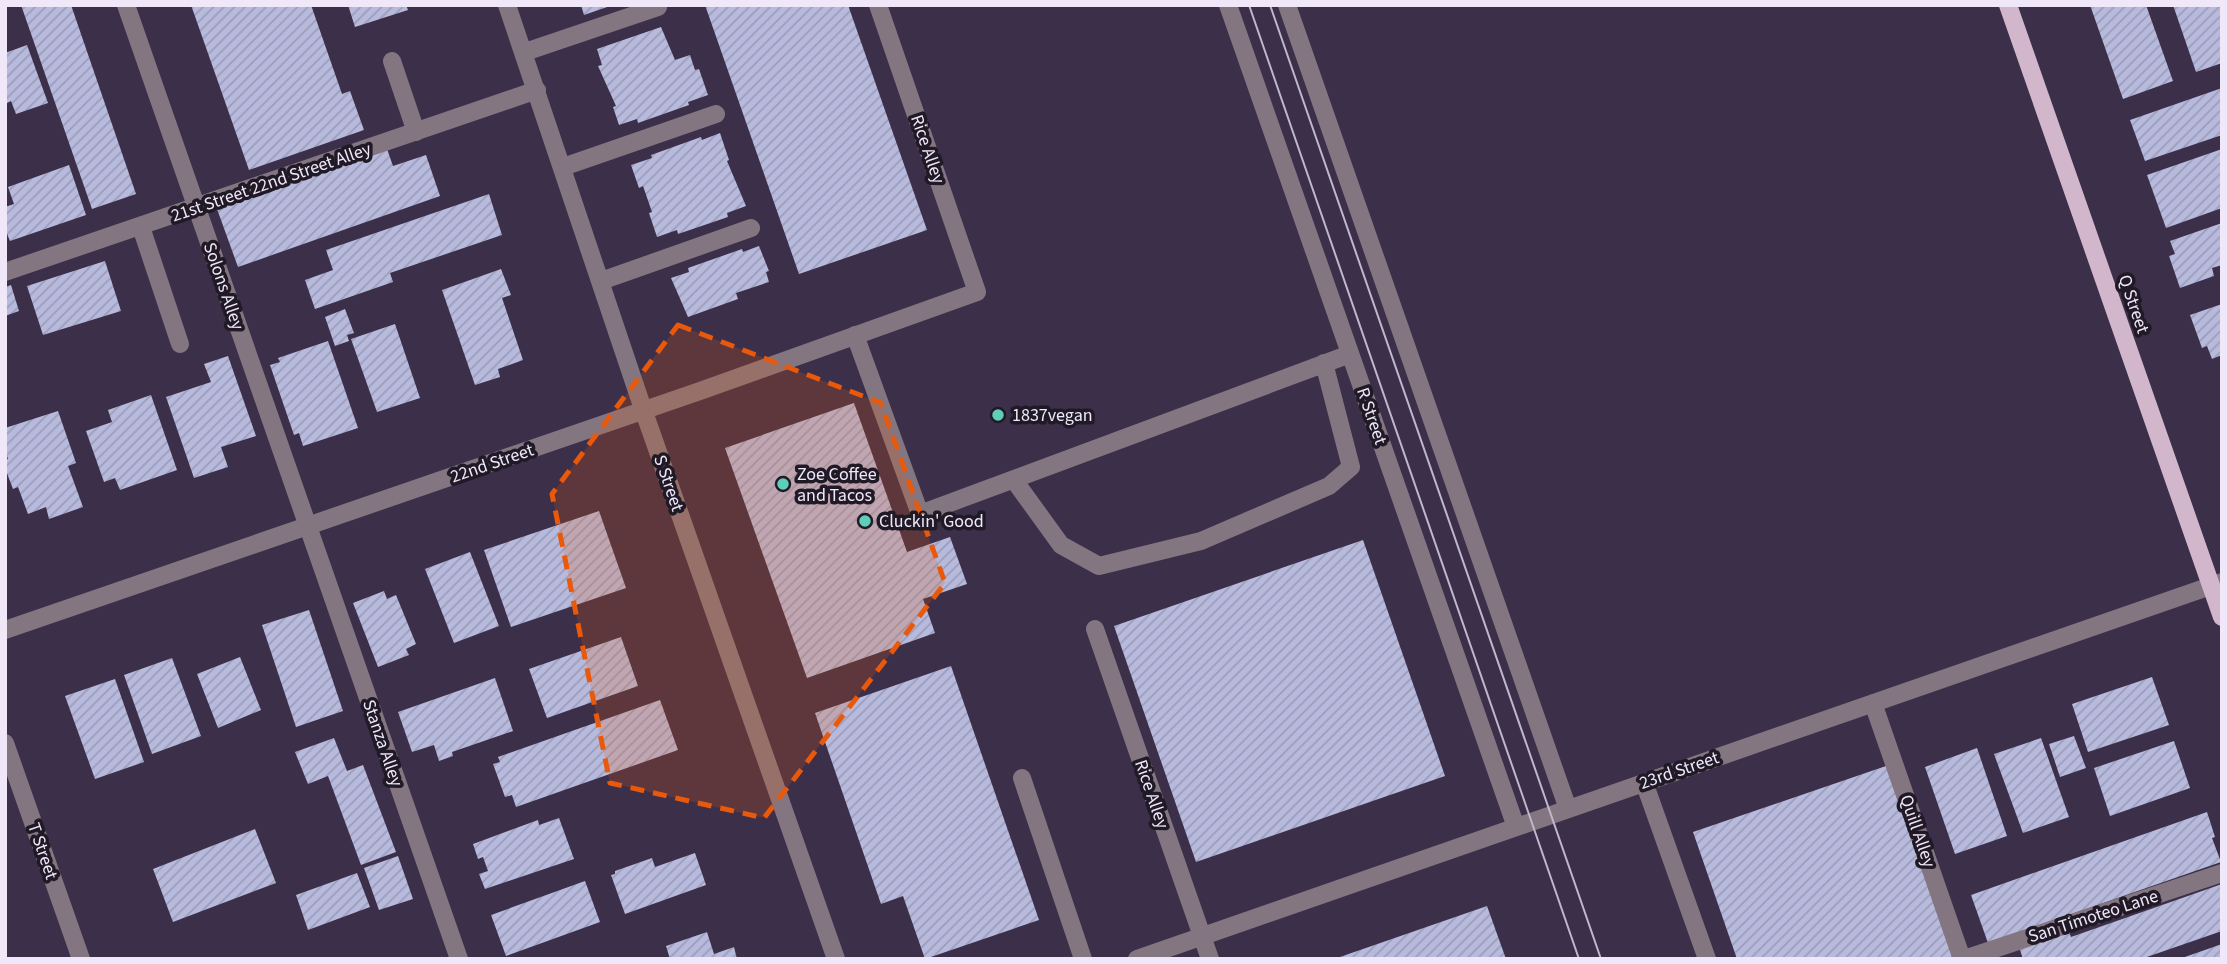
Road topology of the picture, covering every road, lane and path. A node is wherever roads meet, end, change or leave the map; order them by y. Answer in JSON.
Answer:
{"nodes":[{"id":1,"x":126,"y":5,"type":"edge"},
{"id":2,"x":508,"y":5,"type":"edge"},
{"id":3,"x":878,"y":5,"type":"edge"},
{"id":4,"x":1228,"y":5,"type":"edge"},
{"id":5,"x":1287,"y":5,"type":"edge"},
{"id":6,"x":2008,"y":5,"type":"edge"},
{"id":7,"x":657,"y":7,"type":"edge"},
{"id":8,"x":525,"y":52,"type":"junction"},
{"id":9,"x":392,"y":61,"type":"dead end"},
{"id":10,"x":537,"y":90,"type":"junction"},
{"id":11,"x":716,"y":114,"type":"dead end"},
{"id":12,"x":416,"y":132,"type":"junction"},
{"id":13,"x":563,"y":167,"type":"junction"},
{"id":14,"x":197,"y":208,"type":"junction"},
{"id":15,"x":141,"y":227,"type":"junction"},
{"id":16,"x":751,"y":228,"type":"dead end"},
{"id":17,"x":5,"y":272,"type":"edge"},
{"id":18,"x":601,"y":281,"type":"junction"},
{"id":19,"x":976,"y":292,"type":"joint"},
{"id":20,"x":855,"y":335,"type":"junction"},
{"id":21,"x":180,"y":344,"type":"dead end"},
{"id":22,"x":1350,"y":354,"type":"junction"},
{"id":23,"x":1324,"y":363,"type":"junction"},
{"id":24,"x":643,"y":409,"type":"junction"},
{"id":25,"x":1014,"y":480,"type":"junction"},
{"id":26,"x":308,"y":527,"type":"junction"},
{"id":27,"x":2216,"y":584,"type":"edge"},
{"id":28,"x":2222,"y":617,"type":"edge"},
{"id":29,"x":1095,"y":629,"type":"dead end"},
{"id":30,"x":5,"y":631,"type":"edge"},
{"id":31,"x":1873,"y":703,"type":"junction"},
{"id":32,"x":5,"y":743,"type":"edge"},
{"id":33,"x":1022,"y":778,"type":"dead end"},
{"id":34,"x":1644,"y":782,"type":"junction"},
{"id":35,"x":1568,"y":809,"type":"junction"},
{"id":36,"x":1516,"y":827,"type":"junction"},
{"id":37,"x":2222,"y":873,"type":"edge"},
{"id":38,"x":1202,"y":936,"type":"junction"},
{"id":39,"x":81,"y":959,"type":"edge"},
{"id":40,"x":459,"y":959,"type":"edge"},
{"id":41,"x":836,"y":959,"type":"edge"},
{"id":42,"x":1083,"y":959,"type":"edge"},
{"id":43,"x":1137,"y":959,"type":"edge"},
{"id":44,"x":1210,"y":959,"type":"edge"},
{"id":45,"x":1707,"y":959,"type":"edge"},
{"id":46,"x":1963,"y":959,"type":"edge"}],
"edges":[{"from":1,"to":14,"type":"street","name":"Solons Alley"},
{"from":2,"to":8,"type":"street","name":"S Street"},
{"from":3,"to":19,"type":"street","name":"Rice Alley"},
{"from":4,"to":22,"type":"street","name":"R Street"},
{"from":5,"to":35,"type":"street"},
{"from":6,"to":27,"type":"main road","name":"Q Street"},
{"from":7,"to":8,"type":"street"},
{"from":8,"to":10,"type":"street","name":"S Street"},
{"from":9,"to":12,"type":"street"},
{"from":10,"to":12,"type":"street","name":"21st Street 22nd Street Alley"},
{"from":10,"to":13,"type":"street","name":"S Street"},
{"from":11,"to":13,"type":"street"},
{"from":12,"to":14,"type":"street","name":"21st Street 22nd Street Alley"},
{"from":13,"to":18,"type":"street","name":"S Street"},
{"from":14,"to":15,"type":"street","name":"21st Street 22nd Street Alley"},
{"from":14,"to":26,"type":"street","name":"Solons Alley"},
{"from":15,"to":17,"type":"street","name":"21st Street 22nd Street Alley"},
{"from":15,"to":21,"type":"street"},
{"from":16,"to":18,"type":"street"},
{"from":18,"to":24,"type":"street","name":"S Street"},
{"from":19,"to":20,"type":"street","name":"22nd Street"},
{"from":20,"to":24,"type":"street","name":"22nd Street"},
{"from":20,"to":25,"type":"street"},
{"from":22,"to":23,"type":"street"},
{"from":22,"to":36,"type":"street","name":"R Street"},
{"from":23,"to":25,"type":"street"},
{"from":23,"to":25,"type":"street"},
{"from":24,"to":26,"type":"street","name":"22nd Street"},
{"from":24,"to":41,"type":"street","name":"S Street"},
{"from":26,"to":30,"type":"street","name":"22nd Street"},
{"from":26,"to":40,"type":"street","name":"Stanza Alley"},
{"from":27,"to":28,"type":"main road","name":"Q Street"},
{"from":27,"to":31,"type":"street","name":"23rd Street"},
{"from":29,"to":38,"type":"street","name":"Rice Alley"},
{"from":31,"to":34,"type":"street","name":"23rd Street"},
{"from":31,"to":46,"type":"street","name":"Quill Alley"},
{"from":32,"to":39,"type":"street","name":"T Street"},
{"from":33,"to":42,"type":"street"},
{"from":34,"to":35,"type":"street","name":"23rd Street"},
{"from":34,"to":45,"type":"street"},
{"from":35,"to":36,"type":"street","name":"23rd Street"},
{"from":36,"to":38,"type":"street","name":"23rd Street"},
{"from":37,"to":46,"type":"street","name":"San Timoteo Lane"},
{"from":38,"to":43,"type":"street","name":"23rd Street"},
{"from":38,"to":44,"type":"street","name":"Rice Alley"}]}
